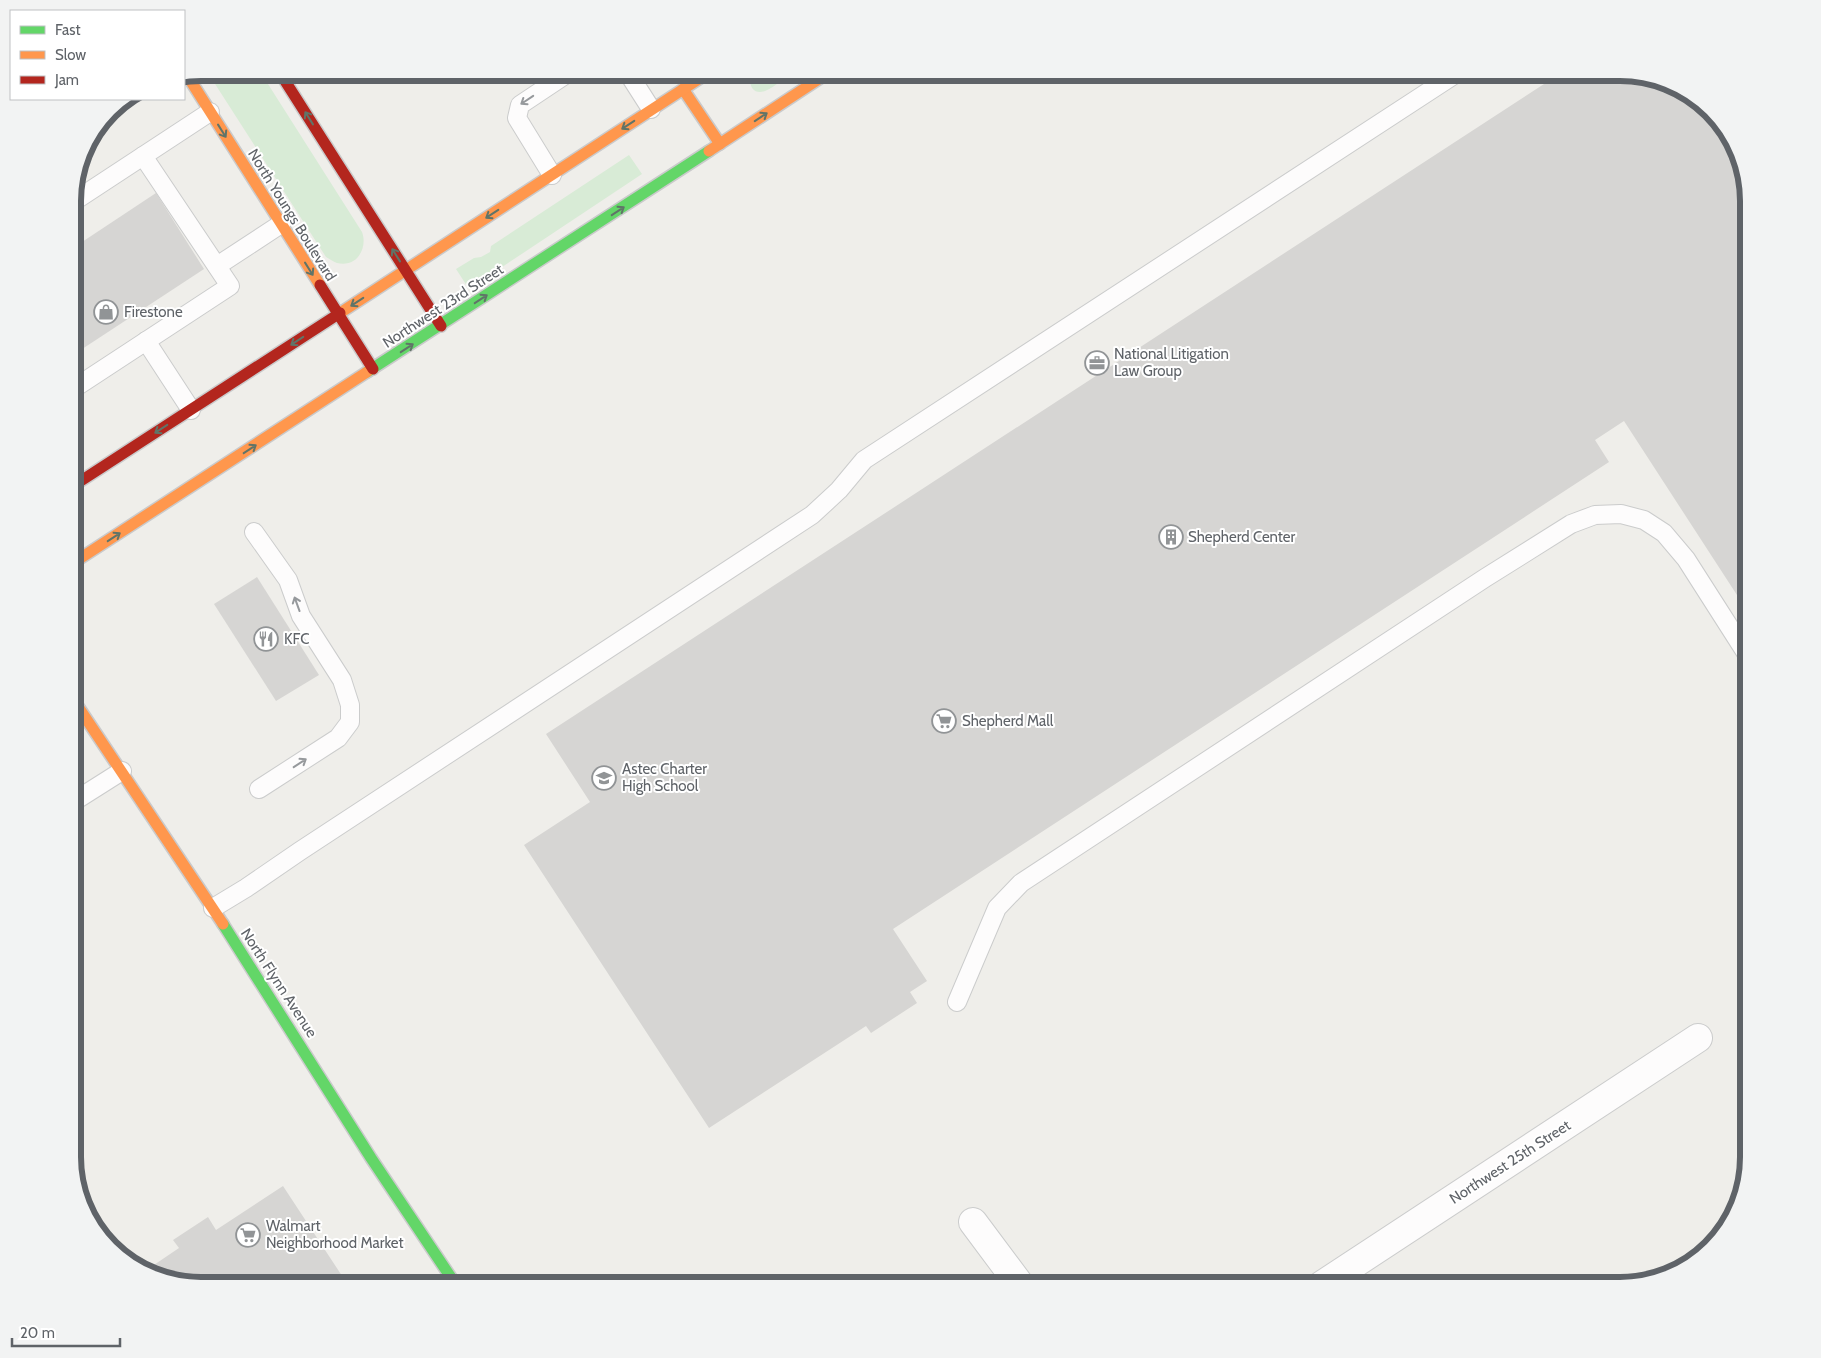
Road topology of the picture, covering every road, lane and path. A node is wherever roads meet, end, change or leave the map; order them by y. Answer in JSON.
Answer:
{"nodes":[{"id":1,"x":286,"y":81,"type":"edge"},
{"id":2,"x":555,"y":81,"type":"edge"},
{"id":3,"x":634,"y":81,"type":"edge"},
{"id":4,"x":695,"y":81,"type":"edge"},
{"id":5,"x":814,"y":81,"type":"edge"},
{"id":6,"x":1442,"y":81,"type":"edge"},
{"id":7,"x":191,"y":82,"type":"edge"},
{"id":8,"x":683,"y":89,"type":"junction"},
{"id":9,"x":652,"y":110,"type":"junction"},
{"id":10,"x":210,"y":112,"type":"junction"},
{"id":11,"x":720,"y":144,"type":"junction"},
{"id":12,"x":143,"y":156,"type":"junction"},
{"id":13,"x":552,"y":175,"type":"junction"},
{"id":14,"x":82,"y":196,"type":"edge"},
{"id":15,"x":281,"y":224,"type":"junction"},
{"id":16,"x":217,"y":266,"type":"junction"},
{"id":17,"x":405,"y":271,"type":"junction"},
{"id":18,"x":338,"y":314,"type":"junction"},
{"id":19,"x":440,"y":326,"type":"junction"},
{"id":20,"x":146,"y":341,"type":"junction"},
{"id":21,"x":373,"y":369,"type":"junction"},
{"id":22,"x":82,"y":383,"type":"edge"},
{"id":23,"x":191,"y":410,"type":"junction"},
{"id":24,"x":82,"y":480,"type":"edge"},
{"id":25,"x":254,"y":532,"type":"dead end"},
{"id":26,"x":82,"y":557,"type":"edge"},
{"id":27,"x":1740,"y":643,"type":"edge"},
{"id":28,"x":82,"y":712,"type":"edge"},
{"id":29,"x":122,"y":772,"type":"junction"},
{"id":30,"x":259,"y":789,"type":"dead end"},
{"id":31,"x":82,"y":796,"type":"edge"},
{"id":32,"x":213,"y":908,"type":"junction"},
{"id":33,"x":957,"y":1002,"type":"dead end"},
{"id":34,"x":1698,"y":1038,"type":"dead end"},
{"id":35,"x":973,"y":1222,"type":"dead end"},
{"id":36,"x":450,"y":1277,"type":"edge"},
{"id":37,"x":1013,"y":1277,"type":"edge"},
{"id":38,"x":1336,"y":1277,"type":"edge"}],
"edges":[{"from":17,"to":1,"type":"main road","one_way":true},
{"from":2,"to":13,"type":"lane","one_way":true},
{"from":3,"to":9,"type":"lane"},
{"from":4,"to":8,"type":"main road"},
{"from":11,"to":5,"type":"main road","name":"Northwest 23rd Street","one_way":true},
{"from":6,"to":32,"type":"lane"},
{"from":7,"to":10,"type":"main road","name":"North Youngs Boulevard"},
{"from":8,"to":9,"type":"main road"},
{"from":8,"to":11,"type":"main road"},
{"from":9,"to":13,"type":"main road","one_way":true},
{"from":10,"to":12,"type":"lane"},
{"from":10,"to":15,"type":"main road","name":"North Youngs Boulevard","one_way":true},
{"from":19,"to":11,"type":"main road","name":"Northwest 23rd Street","one_way":true},
{"from":12,"to":14,"type":"lane"},
{"from":12,"to":16,"type":"lane"},
{"from":13,"to":17,"type":"main road","one_way":true},
{"from":15,"to":16,"type":"lane"},
{"from":15,"to":18,"type":"main road","name":"North Youngs Boulevard","one_way":true},
{"from":16,"to":20,"type":"lane"},
{"from":17,"to":18,"type":"main road","one_way":true},
{"from":17,"to":19,"type":"main road"},
{"from":18,"to":21,"type":"main road","name":"North Youngs Boulevard"},
{"from":18,"to":23,"type":"main road","one_way":true},
{"from":21,"to":19,"type":"main road","name":"Northwest 23rd Street","one_way":true},
{"from":20,"to":22,"type":"lane"},
{"from":20,"to":23,"type":"lane"},
{"from":26,"to":21,"type":"main road","name":"Northwest 23rd Street","one_way":true},
{"from":23,"to":24,"type":"main road","one_way":true},
{"from":30,"to":25,"type":"lane","one_way":true},
{"from":27,"to":33,"type":"lane"},
{"from":28,"to":29,"type":"main road","name":"North Flynn Avenue"},
{"from":29,"to":31,"type":"lane"},
{"from":29,"to":32,"type":"main road","name":"North Flynn Avenue"},
{"from":32,"to":36,"type":"main road","name":"North Flynn Avenue"},
{"from":34,"to":38,"type":"street","name":"Northwest 25th Street"},
{"from":35,"to":37,"type":"street"}]}
